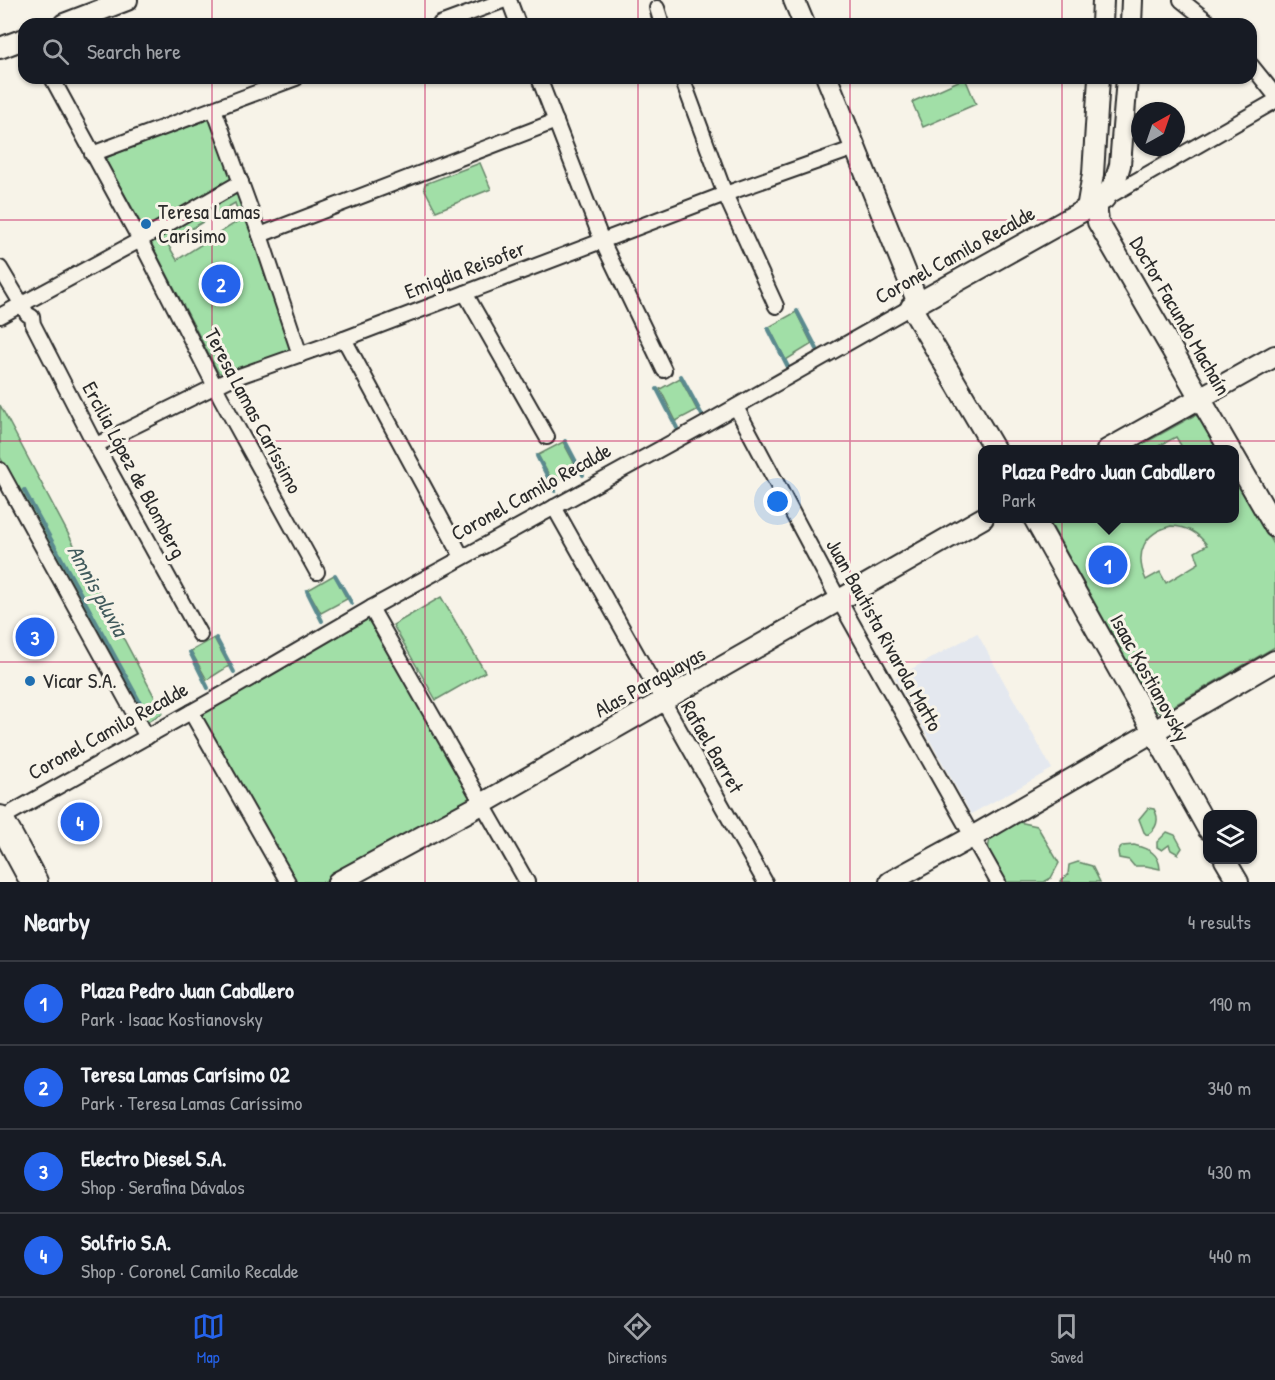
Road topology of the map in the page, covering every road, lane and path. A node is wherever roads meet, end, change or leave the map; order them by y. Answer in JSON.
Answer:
{"nodes":[{"id":1,"x":127,"y":0,"type":"edge"},
{"id":2,"x":507,"y":0,"type":"edge"},
{"id":3,"x":794,"y":0,"type":"edge"},
{"id":4,"x":1103,"y":0,"type":"edge"},
{"id":5,"x":1181,"y":0,"type":"edge"},
{"id":6,"x":1133,"y":1,"type":"edge"},
{"id":7,"x":657,"y":8,"type":"dead end"},
{"id":8,"x":80,"y":18,"type":"edge"},
{"id":9,"x":458,"y":18,"type":"edge"},
{"id":10,"x":515,"y":18,"type":"edge"},
{"id":11,"x":661,"y":18,"type":"edge"},
{"id":12,"x":802,"y":18,"type":"edge"},
{"id":13,"x":1102,"y":18,"type":"edge"},
{"id":14,"x":1132,"y":18,"type":"edge"},
{"id":15,"x":1204,"y":18,"type":"edge"},
{"id":16,"x":18,"y":41,"type":"edge"},
{"id":17,"x":0,"y":48,"type":"edge"},
{"id":18,"x":1257,"y":72,"type":"edge"},
{"id":19,"x":55,"y":84,"type":"edge"},
{"id":20,"x":280,"y":84,"type":"edge"},
{"id":21,"x":542,"y":84,"type":"edge"},
{"id":22,"x":684,"y":84,"type":"edge"},
{"id":23,"x":829,"y":84,"type":"edge"},
{"id":24,"x":1099,"y":84,"type":"edge"},
{"id":25,"x":1127,"y":84,"type":"edge"},
{"id":26,"x":1275,"y":95,"type":"edge"},
{"id":27,"x":1275,"y":101,"type":"edge"},
{"id":28,"x":214,"y":109,"type":"junction"},
{"id":29,"x":556,"y":121,"type":"junction"},
{"id":30,"x":855,"y":148,"type":"junction"},
{"id":31,"x":92,"y":154,"type":"junction"},
{"id":32,"x":241,"y":182,"type":"junction"},
{"id":33,"x":725,"y":194,"type":"junction"},
{"id":34,"x":1095,"y":204,"type":"junction"},
{"id":35,"x":260,"y":235,"type":"junction"},
{"id":36,"x":140,"y":240,"type":"junction"},
{"id":37,"x":602,"y":241,"type":"junction"},
{"id":38,"x":0,"y":268,"type":"edge"},
{"id":39,"x":465,"y":293,"type":"junction"},
{"id":40,"x":915,"y":305,"type":"junction"},
{"id":41,"x":776,"y":306,"type":"dead end"},
{"id":42,"x":27,"y":314,"type":"junction"},
{"id":43,"x":0,"y":316,"type":"edge"},
{"id":44,"x":344,"y":339,"type":"junction"},
{"id":45,"x":300,"y":355,"type":"junction"},
{"id":46,"x":1275,"y":356,"type":"edge"},
{"id":47,"x":664,"y":370,"type":"dead end"},
{"id":48,"x":216,"y":386,"type":"junction"},
{"id":49,"x":1201,"y":398,"type":"junction"},
{"id":50,"x":736,"y":407,"type":"junction"},
{"id":51,"x":547,"y":437,"type":"dead end"},
{"id":52,"x":96,"y":445,"type":"junction"},
{"id":53,"x":992,"y":445,"type":"edge"},
{"id":54,"x":1116,"y":445,"type":"edge"},
{"id":55,"x":1227,"y":445,"type":"edge"},
{"id":56,"x":1239,"y":465,"type":"edge"},
{"id":57,"x":0,"y":470,"type":"edge"},
{"id":58,"x":554,"y":507,"type":"junction"},
{"id":59,"x":978,"y":522,"type":"edge"},
{"id":60,"x":1036,"y":523,"type":"edge"},
{"id":61,"x":1275,"y":527,"type":"edge"},
{"id":62,"x":462,"y":557,"type":"junction"},
{"id":63,"x":316,"y":572,"type":"dead end"},
{"id":64,"x":840,"y":602,"type":"junction"},
{"id":65,"x":372,"y":608,"type":"junction"},
{"id":66,"x":200,"y":635,"type":"dead end"},
{"id":67,"x":1275,"y":661,"type":"edge"},
{"id":68,"x":662,"y":702,"type":"junction"},
{"id":69,"x":191,"y":712,"type":"junction"},
{"id":70,"x":1152,"y":731,"type":"junction"},
{"id":71,"x":147,"y":737,"type":"junction"},
{"id":72,"x":482,"y":804,"type":"junction"},
{"id":73,"x":0,"y":819,"type":"edge"},
{"id":74,"x":1203,"y":820,"type":"edge"},
{"id":75,"x":972,"y":837,"type":"junction"},
{"id":76,"x":0,"y":851,"type":"edge"},
{"id":77,"x":1227,"y":864,"type":"edge"},
{"id":78,"x":17,"y":882,"type":"edge"},
{"id":79,"x":34,"y":882,"type":"edge"},
{"id":80,"x":288,"y":882,"type":"edge"},
{"id":81,"x":338,"y":882,"type":"edge"},
{"id":82,"x":527,"y":882,"type":"edge"},
{"id":83,"x":765,"y":882,"type":"edge"},
{"id":84,"x":890,"y":882,"type":"edge"},
{"id":85,"x":998,"y":882,"type":"edge"},
{"id":86,"x":1238,"y":882,"type":"edge"}],
"edges":[{"from":1,"to":8,"type":"street"},
{"from":2,"to":9,"type":"street"},
{"from":2,"to":10,"type":"street"},
{"from":3,"to":12,"type":"street"},
{"from":4,"to":13,"type":"street"},
{"from":5,"to":15,"type":"street"},
{"from":6,"to":14,"type":"street"},
{"from":7,"to":11,"type":"street"},
{"from":16,"to":17,"type":"street"},
{"from":18,"to":26,"type":"street"},
{"from":19,"to":31,"type":"street","name":"Teresa Lamas Caríssimo"},
{"from":20,"to":28,"type":"street"},
{"from":21,"to":29,"type":"street"},
{"from":22,"to":33,"type":"street"},
{"from":23,"to":30,"type":"street"},
{"from":24,"to":34,"type":"street","name":"Doctor Facundo Machaín"},
{"from":25,"to":34,"type":"street"},
{"from":27,"to":34,"type":"street","name":"Coronel Camilo Recalde"},
{"from":28,"to":31,"type":"street"},
{"from":28,"to":32,"type":"street"},
{"from":29,"to":35,"type":"street"},
{"from":29,"to":37,"type":"street"},
{"from":30,"to":33,"type":"street","name":"Emigdia Reisofer"},
{"from":30,"to":40,"type":"street"},
{"from":31,"to":36,"type":"street","name":"Teresa Lamas Caríssimo"},
{"from":32,"to":35,"type":"street"},
{"from":32,"to":36,"type":"street"},
{"from":33,"to":37,"type":"street","name":"Emigdia Reisofer"},
{"from":33,"to":41,"type":"street"},
{"from":34,"to":40,"type":"street","name":"Coronel Camilo Recalde"},
{"from":34,"to":49,"type":"street","name":"Doctor Facundo Machaín"},
{"from":35,"to":45,"type":"street"},
{"from":36,"to":42,"type":"street"},
{"from":36,"to":48,"type":"street","name":"Teresa Lamas Caríssimo"},
{"from":37,"to":39,"type":"street","name":"Emigdia Reisofer"},
{"from":37,"to":47,"type":"street"},
{"from":38,"to":42,"type":"street","name":"Ercilia López de Blomberg"},
{"from":39,"to":44,"type":"street","name":"Emigdia Reisofer"},
{"from":39,"to":51,"type":"street"},
{"from":40,"to":50,"type":"street","name":"Coronel Camilo Recalde"},
{"from":40,"to":53,"type":"street"},
{"from":42,"to":43,"type":"street"},
{"from":42,"to":52,"type":"street","name":"Ercilia López de Blomberg"},
{"from":44,"to":45,"type":"street","name":"Emigdia Reisofer"},
{"from":44,"to":62,"type":"street"},
{"from":45,"to":48,"type":"street","name":"Emigdia Reisofer"},
{"from":46,"to":49,"type":"street"},
{"from":48,"to":52,"type":"street","name":"Emigdia Reisofer"},
{"from":48,"to":63,"type":"street","name":"Teresa Lamas Caríssimo"},
{"from":49,"to":54,"type":"street"},
{"from":49,"to":55,"type":"street","name":"Doctor Facundo Machaín"},
{"from":50,"to":58,"type":"street","name":"Coronel Camilo Recalde"},
{"from":50,"to":64,"type":"street","name":"Juan Bautista Rivarola Matto"},
{"from":52,"to":66,"type":"street","name":"Ercilia López de Blomberg"},
{"from":56,"to":61,"type":"street"},
{"from":57,"to":71,"type":"street"},
{"from":58,"to":62,"type":"street","name":"Coronel Camilo Recalde"},
{"from":58,"to":68,"type":"street","name":"Rafael Barret"},
{"from":59,"to":64,"type":"street","name":"Alas Paraguayas"},
{"from":60,"to":70,"type":"street","name":"Isaac Kostianovsky"},
{"from":62,"to":65,"type":"street","name":"Coronel Camilo Recalde"},
{"from":64,"to":68,"type":"street","name":"Alas Paraguayas"},
{"from":64,"to":75,"type":"street","name":"Juan Bautista Rivarola Matto"},
{"from":65,"to":69,"type":"street","name":"Coronel Camilo Recalde"},
{"from":65,"to":72,"type":"street"},
{"from":67,"to":70,"type":"street"},
{"from":68,"to":72,"type":"street","name":"Alas Paraguayas"},
{"from":68,"to":83,"type":"street","name":"Rafael Barret"},
{"from":69,"to":71,"type":"street","name":"Coronel Camilo Recalde"},
{"from":69,"to":80,"type":"street"},
{"from":70,"to":74,"type":"street","name":"Isaac Kostianovsky"},
{"from":70,"to":75,"type":"street"},
{"from":71,"to":73,"type":"street","name":"Coronel Camilo Recalde"},
{"from":72,"to":81,"type":"street","name":"Alas Paraguayas"},
{"from":72,"to":82,"type":"street"},
{"from":73,"to":79,"type":"highway"},
{"from":75,"to":84,"type":"street"},
{"from":75,"to":85,"type":"street","name":"Juan Bautista Rivarola Matto"},
{"from":76,"to":78,"type":"highway"},
{"from":77,"to":86,"type":"street"}]}
